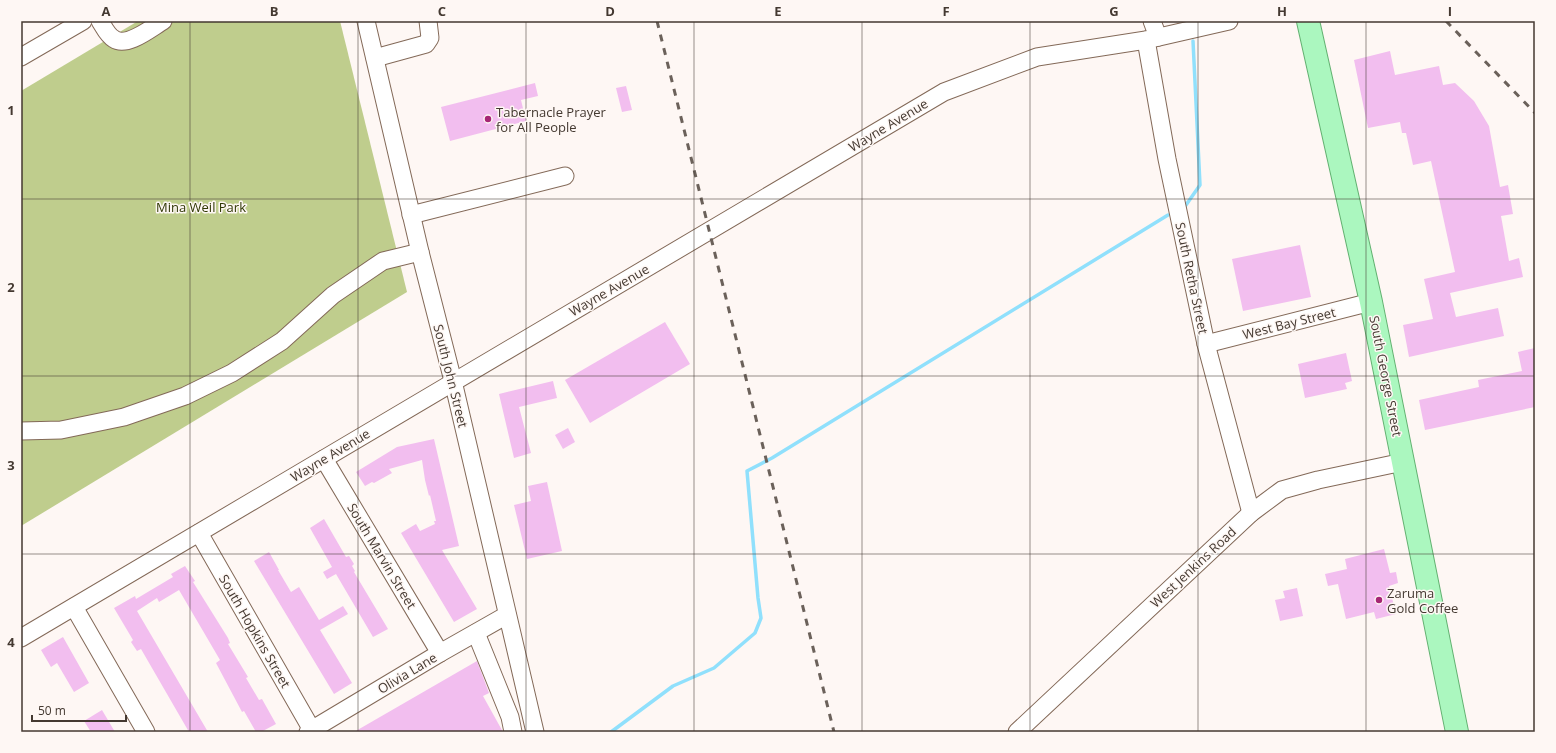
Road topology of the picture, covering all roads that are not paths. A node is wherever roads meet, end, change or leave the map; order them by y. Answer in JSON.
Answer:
{"nodes":[{"id":1,"x":83,"y":21,"type":"edge"},
{"id":2,"x":100,"y":21,"type":"edge"},
{"id":3,"x":163,"y":21,"type":"edge"},
{"id":4,"x":366,"y":21,"type":"edge"},
{"id":5,"x":428,"y":21,"type":"edge"},
{"id":6,"x":1152,"y":21,"type":"edge"},
{"id":7,"x":1229,"y":21,"type":"edge"},
{"id":8,"x":1308,"y":21,"type":"edge"},
{"id":9,"x":1152,"y":38,"type":"junction"},
{"id":10,"x":21,"y":57,"type":"edge"},
{"id":11,"x":375,"y":58,"type":"junction"},
{"id":12,"x":565,"y":176,"type":"dead end"},
{"id":13,"x":411,"y":215,"type":"junction"},
{"id":14,"x":420,"y":252,"type":"junction"},
{"id":15,"x":1371,"y":302,"type":"junction"},
{"id":16,"x":1206,"y":344,"type":"junction"},
{"id":17,"x":453,"y":381,"type":"junction"},
{"id":18,"x":21,"y":431,"type":"edge"},
{"id":19,"x":324,"y":459,"type":"junction"},
{"id":20,"x":1402,"y":462,"type":"junction"},
{"id":21,"x":1251,"y":513,"type":"junction"},
{"id":22,"x":199,"y":533,"type":"junction"},
{"id":23,"x":74,"y":607,"type":"junction"},
{"id":24,"x":507,"y":615,"type":"junction"},
{"id":25,"x":476,"y":634,"type":"junction"},
{"id":26,"x":21,"y":638,"type":"edge"},
{"id":27,"x":440,"y":653,"type":"junction"},
{"id":28,"x":310,"y":731,"type":"edge"},
{"id":29,"x":146,"y":732,"type":"edge"},
{"id":30,"x":513,"y":732,"type":"edge"},
{"id":31,"x":535,"y":732,"type":"edge"},
{"id":32,"x":1017,"y":732,"type":"edge"},
{"id":33,"x":1457,"y":732,"type":"edge"}],
"edges":[{"from":1,"to":10,"type":"street"},
{"from":2,"to":3,"type":"street"},
{"from":4,"to":11,"type":"street","name":"South John Street"},
{"from":5,"to":11,"type":"street"},
{"from":6,"to":9,"type":"street","name":"South Retha Street"},
{"from":7,"to":9,"type":"street","name":"Wayne Avenue"},
{"from":8,"to":15,"type":"main road","name":"South George Street"},
{"from":9,"to":16,"type":"street","name":"South Retha Street"},
{"from":9,"to":17,"type":"street","name":"Wayne Avenue"},
{"from":11,"to":13,"type":"street","name":"South John Street"},
{"from":12,"to":13,"type":"street"},
{"from":13,"to":14,"type":"street","name":"South John Street"},
{"from":14,"to":17,"type":"street","name":"South John Street"},
{"from":14,"to":18,"type":"street"},
{"from":15,"to":16,"type":"street","name":"West Bay Street"},
{"from":15,"to":20,"type":"main road","name":"South George Street"},
{"from":16,"to":21,"type":"street","name":"South Retha Street"},
{"from":17,"to":19,"type":"street","name":"Wayne Avenue"},
{"from":17,"to":24,"type":"street","name":"South John Street"},
{"from":19,"to":22,"type":"street","name":"Wayne Avenue"},
{"from":19,"to":27,"type":"street","name":"South Marvin Street"},
{"from":20,"to":21,"type":"street","name":"West Jenkins Road"},
{"from":20,"to":33,"type":"main road","name":"South George Street"},
{"from":21,"to":32,"type":"street","name":"West Jenkins Road"},
{"from":22,"to":23,"type":"street","name":"Wayne Avenue"},
{"from":22,"to":28,"type":"street","name":"South Hopkins Street"},
{"from":23,"to":26,"type":"street","name":"Wayne Avenue"},
{"from":23,"to":29,"type":"street"},
{"from":24,"to":25,"type":"street","name":"Olivia Lane"},
{"from":24,"to":31,"type":"street","name":"South John Street"},
{"from":25,"to":27,"type":"street","name":"Olivia Lane"},
{"from":25,"to":30,"type":"street"},
{"from":27,"to":28,"type":"street","name":"Olivia Lane"}]}
